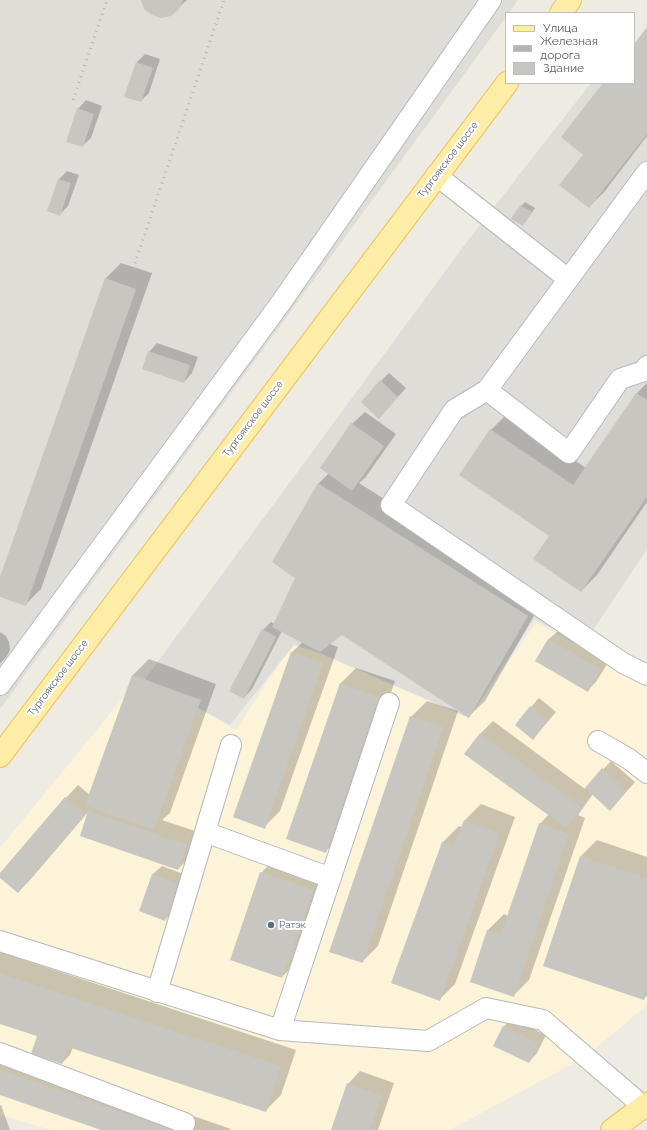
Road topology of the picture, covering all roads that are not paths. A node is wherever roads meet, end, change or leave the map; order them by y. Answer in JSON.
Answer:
{"nodes":[{"id":1,"x":491,"y":0,"type":"edge"},
{"id":2,"x":570,"y":0,"type":"edge"},
{"id":3,"x":561,"y":12,"type":"edge"},
{"id":4,"x":506,"y":84,"type":"edge"},
{"id":5,"x":647,"y":172,"type":"edge"},
{"id":6,"x":436,"y":175,"type":"junction"},
{"id":7,"x":568,"y":279,"type":"junction"},
{"id":8,"x":647,"y":366,"type":"edge"},
{"id":9,"x":487,"y":390,"type":"junction"},
{"id":10,"x":647,"y":674,"type":"edge"},
{"id":11,"x":0,"y":686,"type":"edge"},
{"id":12,"x":389,"y":703,"type":"dead end"},
{"id":13,"x":598,"y":741,"type":"dead end"},
{"id":14,"x":231,"y":745,"type":"dead end"},
{"id":15,"x":0,"y":756,"type":"edge"},
{"id":16,"x":647,"y":774,"type":"edge"},
{"id":17,"x":205,"y":832,"type":"junction"},
{"id":18,"x":331,"y":878,"type":"junction"},
{"id":19,"x":0,"y":942,"type":"edge"},
{"id":20,"x":157,"y":992,"type":"junction"},
{"id":21,"x":280,"y":1030,"type":"junction"},
{"id":22,"x":0,"y":1053,"type":"edge"},
{"id":23,"x":646,"y":1106,"type":"edge"},
{"id":24,"x":185,"y":1123,"type":"dead end"},
{"id":25,"x":612,"y":1130,"type":"edge"}],
"edges":[{"from":1,"to":11,"type":"lane"},
{"from":2,"to":3,"type":"main road"},
{"from":4,"to":6,"type":"main road","name":"Тургоякское шоссе"},
{"from":5,"to":7,"type":"lane"},
{"from":6,"to":7,"type":"lane"},
{"from":6,"to":15,"type":"main road","name":"Тургоякское шоссе"},
{"from":7,"to":9,"type":"lane"},
{"from":8,"to":9,"type":"lane"},
{"from":9,"to":10,"type":"lane"},
{"from":12,"to":18,"type":"lane"},
{"from":13,"to":16,"type":"lane"},
{"from":14,"to":17,"type":"lane"},
{"from":17,"to":18,"type":"lane"},
{"from":17,"to":20,"type":"lane"},
{"from":18,"to":21,"type":"lane"},
{"from":19,"to":20,"type":"lane"},
{"from":20,"to":21,"type":"lane"},
{"from":21,"to":23,"type":"lane"},
{"from":22,"to":24,"type":"lane"},
{"from":23,"to":25,"type":"main road"}]}
